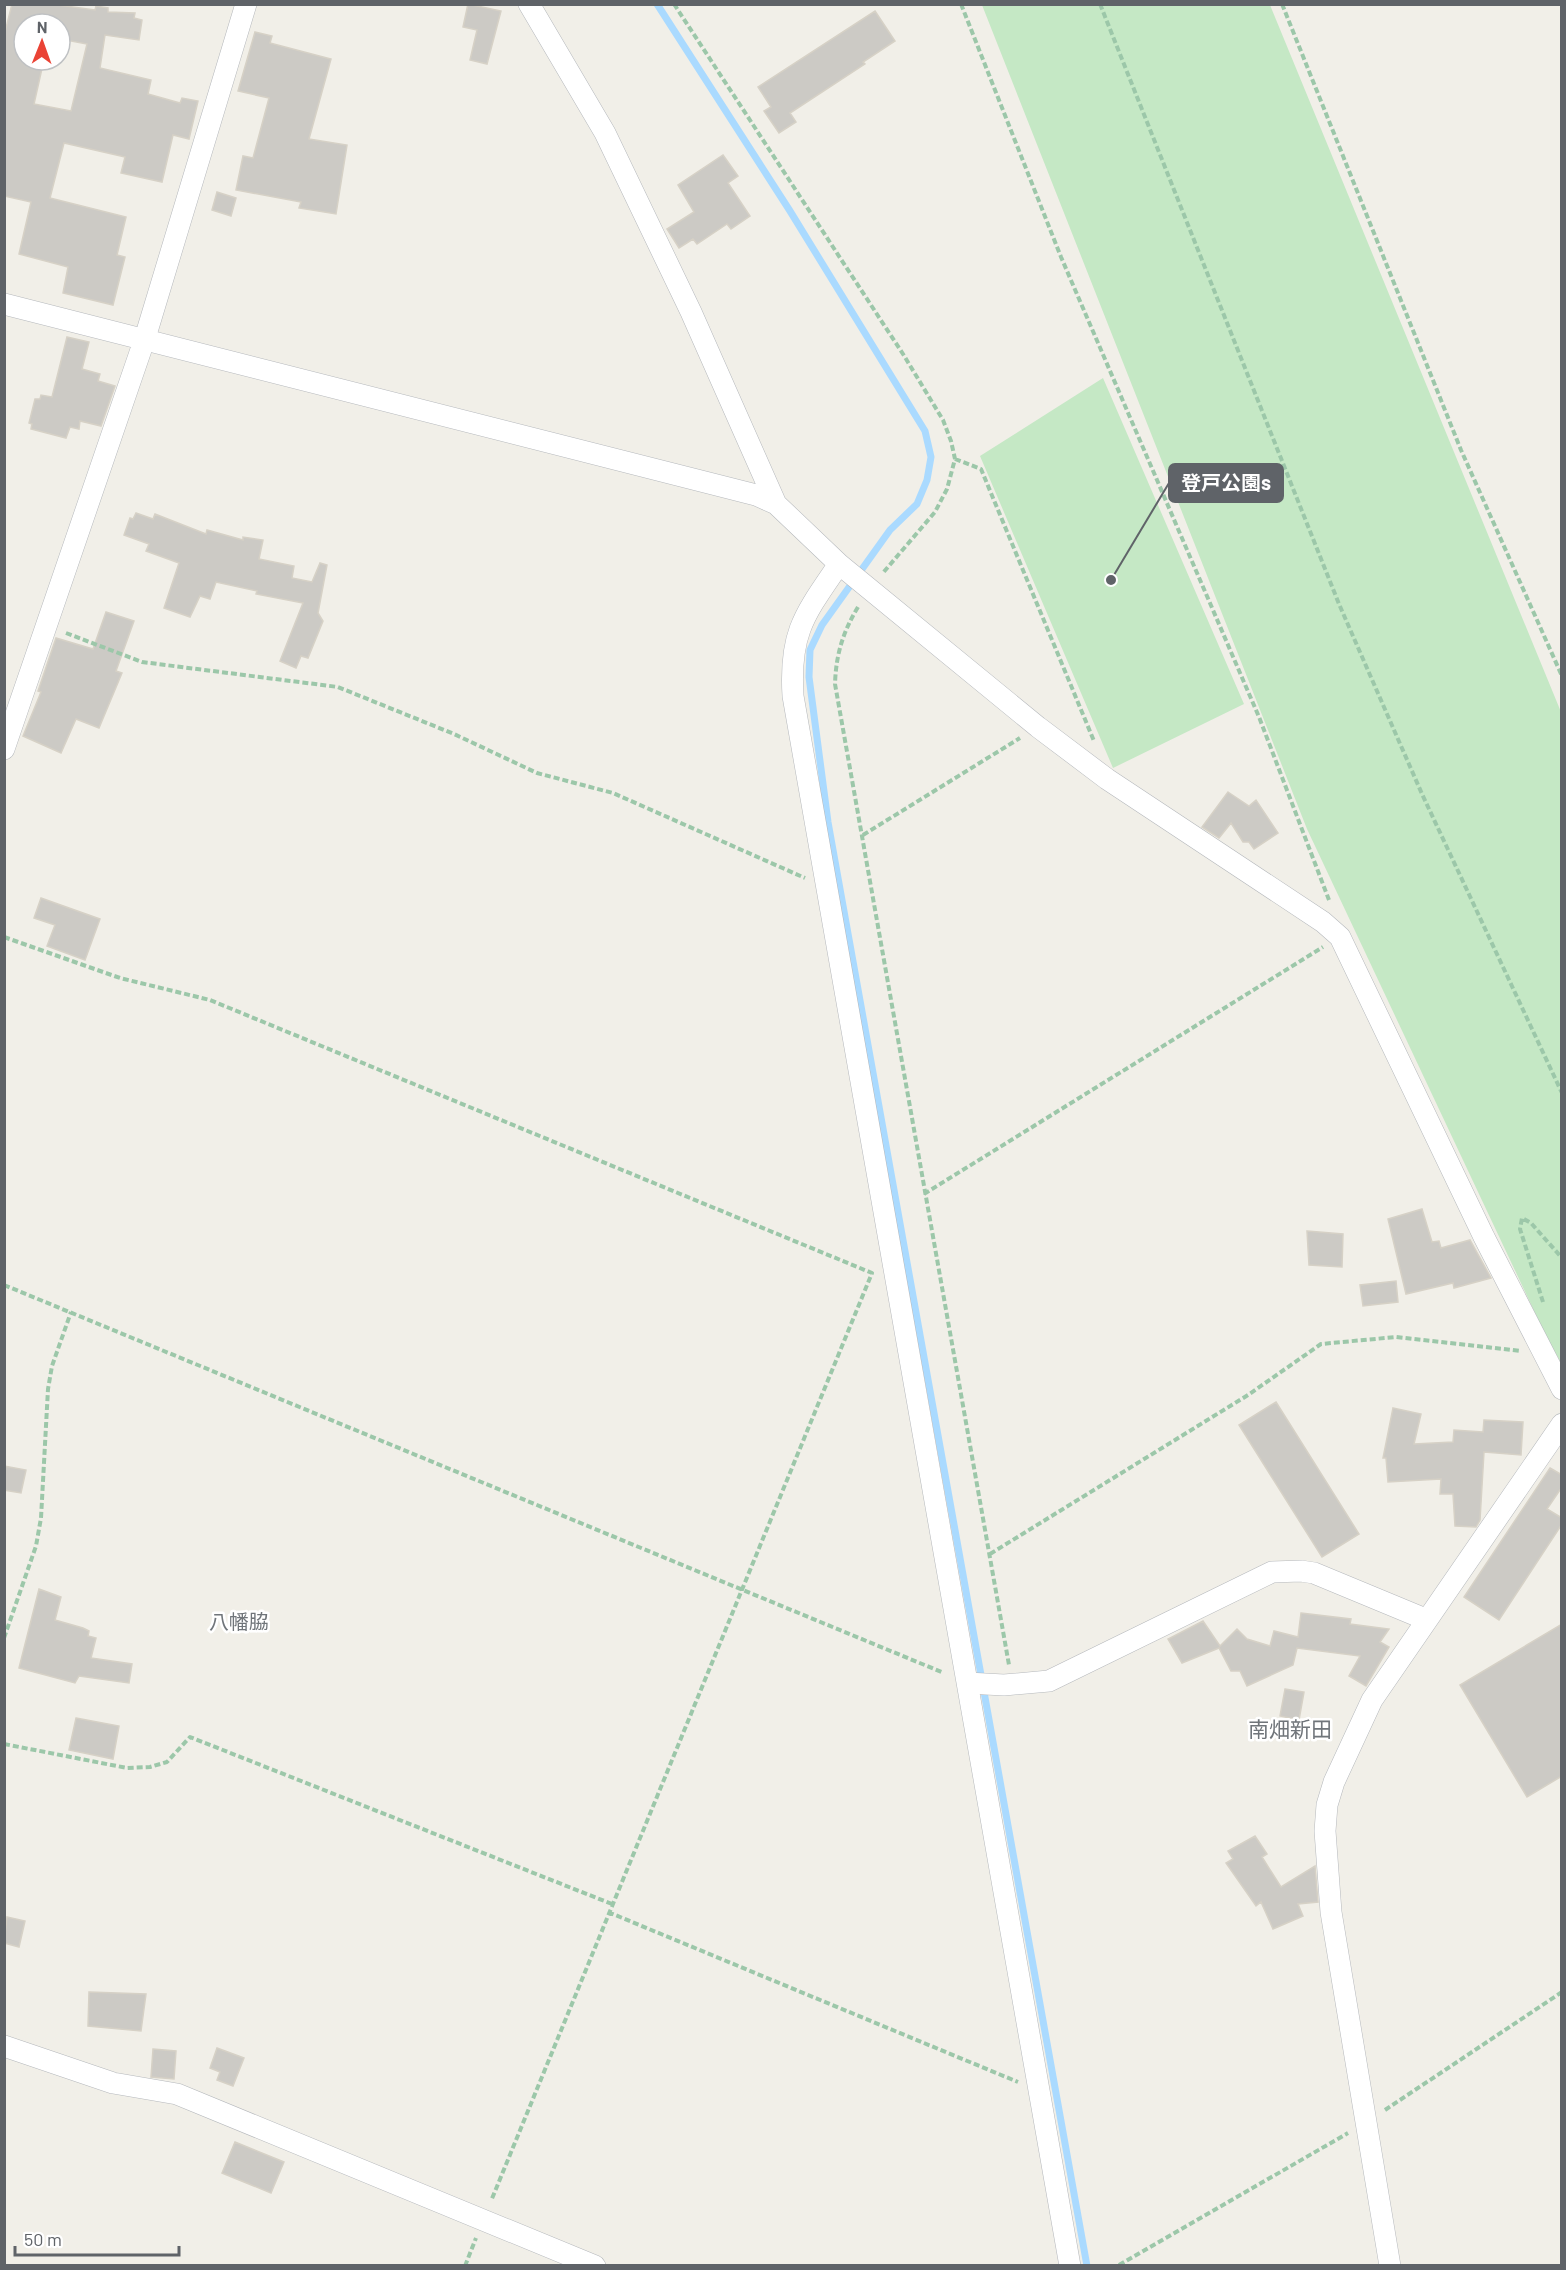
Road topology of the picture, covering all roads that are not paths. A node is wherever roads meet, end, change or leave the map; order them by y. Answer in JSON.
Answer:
{"nodes":[{"id":1,"x":246,"y":4,"type":"edge"},
{"id":2,"x":529,"y":4,"type":"edge"},
{"id":3,"x":4,"y":304,"type":"edge"},
{"id":4,"x":145,"y":338,"type":"junction"},
{"id":5,"x":776,"y":504,"type":"junction"},
{"id":6,"x":839,"y":564,"type":"junction"},
{"id":7,"x":9,"y":720,"type":"edge"},
{"id":8,"x":4,"y":749,"type":"edge"},
{"id":9,"x":1562,"y":1389,"type":"edge"},
{"id":10,"x":1562,"y":1424,"type":"edge"},
{"id":11,"x":1425,"y":1620,"type":"junction"},
{"id":12,"x":972,"y":1684,"type":"junction"},
{"id":13,"x":4,"y":2046,"type":"edge"},
{"id":14,"x":595,"y":2265,"type":"edge"},
{"id":15,"x":1070,"y":2265,"type":"edge"},
{"id":16,"x":1390,"y":2265,"type":"edge"}],
"edges":[{"from":1,"to":4,"type":"street"},
{"from":2,"to":5,"type":"street"},
{"from":3,"to":4,"type":"street"},
{"from":4,"to":5,"type":"street"},
{"from":4,"to":7,"type":"street"},
{"from":5,"to":6,"type":"street"},
{"from":6,"to":9,"type":"street"},
{"from":6,"to":12,"type":"street"},
{"from":7,"to":8,"type":"street"},
{"from":10,"to":11,"type":"street"},
{"from":11,"to":12,"type":"street"},
{"from":11,"to":16,"type":"street"},
{"from":12,"to":15,"type":"street"},
{"from":13,"to":14,"type":"street"}]}
